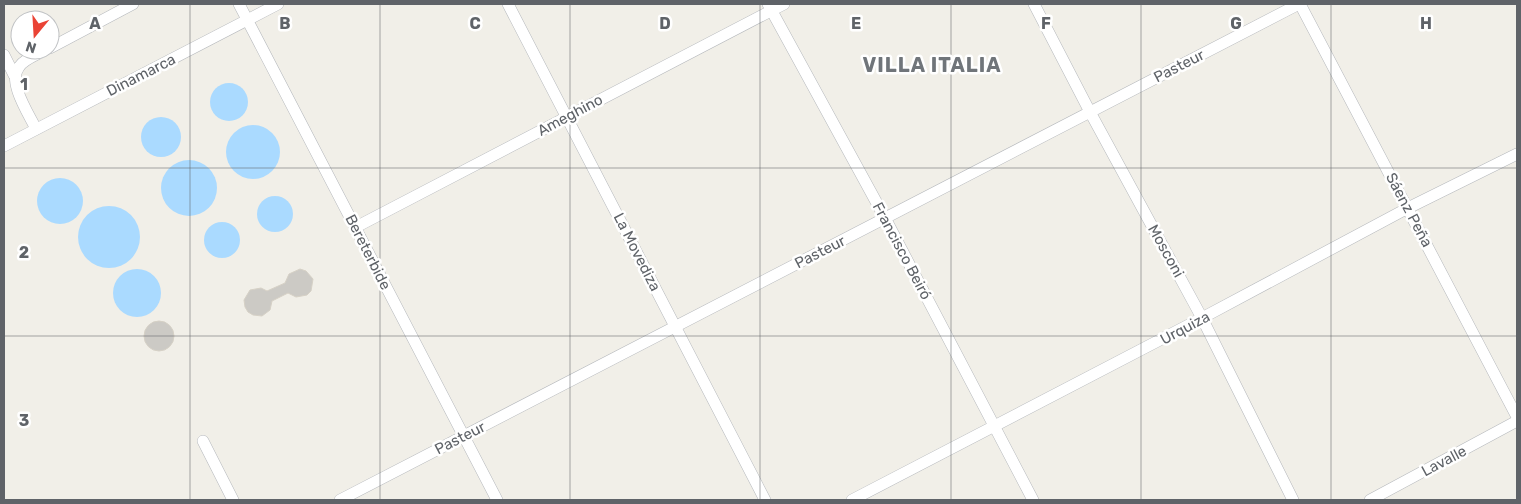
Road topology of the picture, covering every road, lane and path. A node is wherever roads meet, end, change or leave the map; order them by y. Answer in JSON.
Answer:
{"nodes":[{"id":1,"x":134,"y":4,"type":"edge"},
{"id":2,"x":239,"y":4,"type":"edge"},
{"id":3,"x":278,"y":4,"type":"edge"},
{"id":4,"x":508,"y":4,"type":"edge"},
{"id":5,"x":784,"y":4,"type":"edge"},
{"id":6,"x":1034,"y":4,"type":"edge"},
{"id":7,"x":1300,"y":4,"type":"edge"},
{"id":8,"x":770,"y":7,"type":"edge"},
{"id":9,"x":247,"y":20,"type":"junction"},
{"id":10,"x":60,"y":43,"type":"edge"},
{"id":11,"x":4,"y":55,"type":"edge"},
{"id":12,"x":27,"y":60,"type":"edge"},
{"id":13,"x":14,"y":74,"type":"junction"},
{"id":14,"x":1090,"y":112,"type":"junction"},
{"id":15,"x":568,"y":116,"type":"junction"},
{"id":16,"x":36,"y":129,"type":"junction"},
{"id":17,"x":4,"y":146,"type":"edge"},
{"id":18,"x":1517,"y":154,"type":"edge"},
{"id":19,"x":1408,"y":208,"type":"junction"},
{"id":20,"x":885,"y":218,"type":"junction"},
{"id":21,"x":356,"y":227,"type":"junction"},
{"id":22,"x":1202,"y":318,"type":"junction"},
{"id":23,"x":675,"y":327,"type":"junction"},
{"id":24,"x":1517,"y":419,"type":"edge"},
{"id":25,"x":994,"y":427,"type":"junction"},
{"id":26,"x":464,"y":436,"type":"junction"},
{"id":27,"x":203,"y":441,"type":"dead end"},
{"id":28,"x":233,"y":500,"type":"edge"},
{"id":29,"x":340,"y":500,"type":"edge"},
{"id":30,"x":497,"y":500,"type":"edge"},
{"id":31,"x":765,"y":500,"type":"edge"},
{"id":32,"x":852,"y":500,"type":"edge"},
{"id":33,"x":1033,"y":500,"type":"edge"},
{"id":34,"x":1293,"y":500,"type":"edge"},
{"id":35,"x":1370,"y":500,"type":"edge"}],
"edges":[{"from":1,"to":10,"type":"street"},
{"from":2,"to":9,"type":"street","name":"Bereterbide"},
{"from":3,"to":9,"type":"street","name":"Dinamarca"},
{"from":4,"to":15,"type":"street","name":"La Movediza"},
{"from":5,"to":8,"type":"street","name":"Ameghino"},
{"from":6,"to":14,"type":"street","name":"Mosconi"},
{"from":7,"to":14,"type":"street","name":"Pasteur"},
{"from":7,"to":19,"type":"street","name":"Sáenz Peña"},
{"from":8,"to":15,"type":"street","name":"Ameghino"},
{"from":8,"to":20,"type":"street","name":"Francisco Beiró"},
{"from":9,"to":16,"type":"street","name":"Dinamarca"},
{"from":9,"to":21,"type":"street","name":"Bereterbide"},
{"from":11,"to":13,"type":"street"},
{"from":12,"to":13,"type":"street"},
{"from":13,"to":16,"type":"street"},
{"from":14,"to":20,"type":"street","name":"Pasteur"},
{"from":14,"to":22,"type":"street","name":"Mosconi"},
{"from":15,"to":21,"type":"street","name":"Ameghino"},
{"from":15,"to":23,"type":"street","name":"La Movediza"},
{"from":16,"to":17,"type":"street","name":"Dinamarca"},
{"from":18,"to":19,"type":"street","name":"Urquiza"},
{"from":19,"to":22,"type":"street","name":"Urquiza"},
{"from":19,"to":24,"type":"street","name":"Sáenz Peña"},
{"from":20,"to":23,"type":"street","name":"Pasteur"},
{"from":20,"to":25,"type":"street","name":"Francisco Beiró"},
{"from":21,"to":26,"type":"street","name":"Bereterbide"},
{"from":22,"to":25,"type":"street","name":"Urquiza"},
{"from":22,"to":34,"type":"street","name":"Mosconi"},
{"from":23,"to":26,"type":"street","name":"Pasteur"},
{"from":23,"to":31,"type":"street","name":"La Movediza"},
{"from":24,"to":35,"type":"street","name":"Lavalle"},
{"from":25,"to":32,"type":"street","name":"Urquiza"},
{"from":25,"to":33,"type":"street","name":"Francisco Beiró"},
{"from":26,"to":29,"type":"street","name":"Pasteur"},
{"from":26,"to":30,"type":"street","name":"Bereterbide"},
{"from":27,"to":28,"type":"street"}]}
